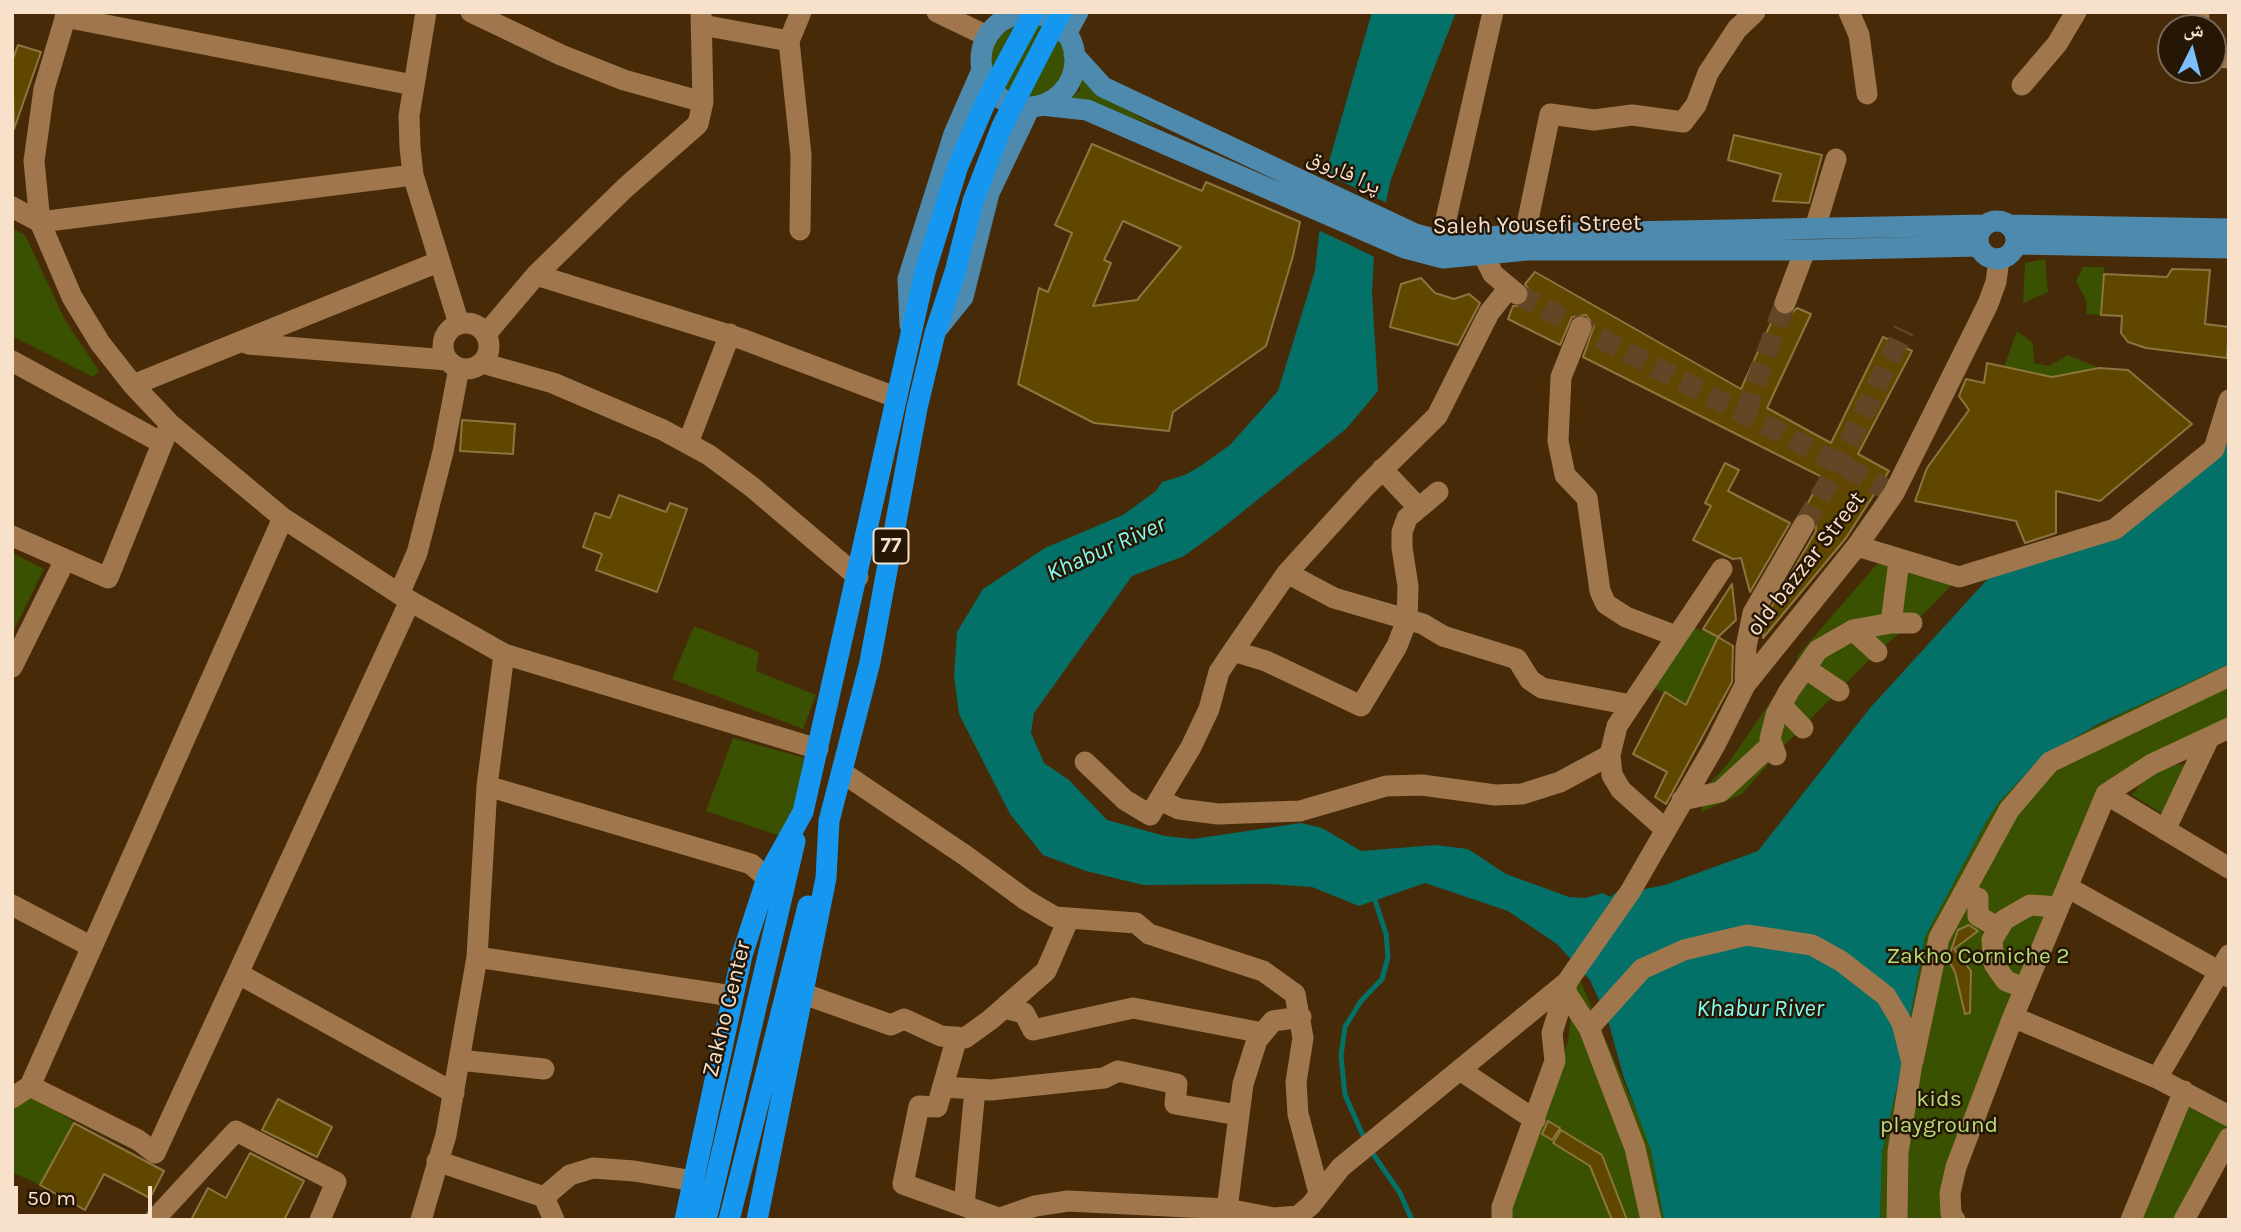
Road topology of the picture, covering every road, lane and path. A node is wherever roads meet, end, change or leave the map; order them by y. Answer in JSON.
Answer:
{"nodes":[{"id":1,"x":426,"y":12,"type":"edge"},
{"id":2,"x":471,"y":12,"type":"edge"},
{"id":3,"x":801,"y":12,"type":"edge"},
{"id":4,"x":937,"y":12,"type":"edge"},
{"id":5,"x":1061,"y":12,"type":"edge"},
{"id":6,"x":1078,"y":12,"type":"edge"},
{"id":7,"x":1493,"y":12,"type":"edge"},
{"id":8,"x":1755,"y":12,"type":"edge"},
{"id":9,"x":1849,"y":12,"type":"edge"},
{"id":10,"x":2076,"y":12,"type":"edge"},
{"id":11,"x":1022,"y":13,"type":"edge"},
{"id":12,"x":66,"y":14,"type":"edge"},
{"id":13,"x":701,"y":19,"type":"edge"},
{"id":14,"x":1066,"y":34,"type":"junction"},
{"id":15,"x":987,"y":36,"type":"junction"},
{"id":16,"x":789,"y":41,"type":"junction"},
{"id":17,"x":1074,"y":55,"type":"junction"},
{"id":18,"x":982,"y":70,"type":"junction"},
{"id":19,"x":413,"y":85,"type":"junction"},
{"id":20,"x":2022,"y":85,"type":"dead end"},
{"id":21,"x":1867,"y":94,"type":"dead end"},
{"id":22,"x":703,"y":102,"type":"junction"},
{"id":23,"x":1036,"y":106,"type":"junction"},
{"id":24,"x":954,"y":134,"type":"junction"},
{"id":25,"x":1005,"y":157,"type":"junction"},
{"id":26,"x":1836,"y":159,"type":"dead end"},
{"id":27,"x":1245,"y":167,"type":"junction"},
{"id":28,"x":413,"y":176,"type":"junction"},
{"id":29,"x":12,"y":207,"type":"edge"},
{"id":30,"x":40,"y":222,"type":"junction"},
{"id":31,"x":1815,"y":228,"type":"junction"},
{"id":32,"x":2229,"y":229,"type":"edge"},
{"id":33,"x":800,"y":230,"type":"dead end"},
{"id":34,"x":1525,"y":234,"type":"junction"},
{"id":35,"x":2012,"y":234,"type":"junction"},
{"id":36,"x":1982,"y":236,"type":"junction"},
{"id":37,"x":1410,"y":241,"type":"junction"},
{"id":38,"x":1441,"y":241,"type":"junction"},
{"id":39,"x":2229,"y":248,"type":"edge"},
{"id":40,"x":1805,"y":250,"type":"junction"},
{"id":41,"x":1483,"y":254,"type":"junction"},
{"id":42,"x":1999,"y":259,"type":"junction"},
{"id":43,"x":438,"y":262,"type":"junction"},
{"id":44,"x":536,"y":275,"type":"junction"},
{"id":45,"x":1786,"y":303,"type":"tunnel mouth"},
{"id":46,"x":458,"y":324,"type":"junction"},
{"id":47,"x":1581,"y":327,"type":"dead end"},
{"id":48,"x":911,"y":331,"type":"junction"},
{"id":49,"x":935,"y":333,"type":"junction"},
{"id":50,"x":486,"y":334,"type":"junction"},
{"id":51,"x":730,"y":334,"type":"junction"},
{"id":52,"x":243,"y":343,"type":"junction"},
{"id":53,"x":12,"y":361,"type":"edge"},
{"id":54,"x":482,"y":363,"type":"junction"},
{"id":55,"x":453,"y":364,"type":"junction"},
{"id":56,"x":133,"y":385,"type":"junction"},
{"id":57,"x":895,"y":397,"type":"junction"},
{"id":58,"x":2229,"y":400,"type":"edge"},
{"id":59,"x":166,"y":434,"type":"junction"},
{"id":60,"x":688,"y":443,"type":"junction"},
{"id":61,"x":1382,"y":469,"type":"junction"},
{"id":62,"x":1438,"y":492,"type":"dead end"},
{"id":63,"x":1417,"y":506,"type":"junction"},
{"id":64,"x":283,"y":518,"type":"junction"},
{"id":65,"x":1804,"y":525,"type":"tunnel mouth"},
{"id":66,"x":12,"y":536,"type":"edge"},
{"id":67,"x":1857,"y":546,"type":"junction"},
{"id":68,"x":65,"y":560,"type":"junction"},
{"id":69,"x":1899,"y":561,"type":"junction"},
{"id":70,"x":1722,"y":569,"type":"dead end"},
{"id":71,"x":1287,"y":573,"type":"junction"},
{"id":72,"x":858,"y":578,"type":"junction"},
{"id":73,"x":405,"y":598,"type":"junction"},
{"id":74,"x":1407,"y":621,"type":"junction"},
{"id":75,"x":1891,"y":623,"type":"junction"},
{"id":76,"x":1912,"y":624,"type":"dead end"},
{"id":77,"x":1853,"y":629,"type":"junction"},
{"id":78,"x":1676,"y":636,"type":"junction"},
{"id":79,"x":1233,"y":651,"type":"junction"},
{"id":80,"x":1877,"y":652,"type":"dead end"},
{"id":81,"x":504,"y":654,"type":"junction"},
{"id":82,"x":12,"y":667,"type":"edge"},
{"id":83,"x":1805,"y":668,"type":"junction"},
{"id":84,"x":2229,"y":676,"type":"edge"},
{"id":85,"x":1745,"y":685,"type":"junction"},
{"id":86,"x":1839,"y":691,"type":"dead end"},
{"id":87,"x":1631,"y":705,"type":"junction"},
{"id":88,"x":1781,"y":705,"type":"junction"},
{"id":89,"x":1803,"y":728,"type":"dead end"},
{"id":90,"x":2229,"y":728,"type":"edge"},
{"id":91,"x":2208,"y":738,"type":"junction"},
{"id":92,"x":818,"y":749,"type":"junction"},
{"id":93,"x":1610,"y":755,"type":"junction"},
{"id":94,"x":1085,"y":762,"type":"dead end"},
{"id":95,"x":843,"y":773,"type":"junction"},
{"id":96,"x":487,"y":786,"type":"junction"},
{"id":97,"x":2106,"y":794,"type":"junction"},
{"id":98,"x":1160,"y":800,"type":"junction"},
{"id":99,"x":1682,"y":800,"type":"junction"},
{"id":100,"x":803,"y":812,"type":"junction"},
{"id":101,"x":829,"y":821,"type":"junction"},
{"id":102,"x":1665,"y":829,"type":"junction"},
{"id":103,"x":2165,"y":830,"type":"junction"},
{"id":104,"x":2229,"y":868,"type":"edge"},
{"id":105,"x":767,"y":878,"type":"junction"},
{"id":106,"x":1963,"y":894,"type":"junction"},
{"id":107,"x":2063,"y":897,"type":"junction"},
{"id":108,"x":12,"y":905,"type":"edge"},
{"id":109,"x":1978,"y":916,"type":"junction"},
{"id":110,"x":1950,"y":918,"type":"junction"},
{"id":111,"x":1069,"y":919,"type":"junction"},
{"id":112,"x":1999,"y":928,"type":"junction"},
{"id":113,"x":92,"y":947,"type":"junction"},
{"id":114,"x":477,"y":957,"type":"junction"},
{"id":115,"x":2225,"y":968,"type":"edge"},
{"id":116,"x":239,"y":974,"type":"junction"},
{"id":117,"x":1566,"y":986,"type":"junction"},
{"id":118,"x":2025,"y":988,"type":"junction"},
{"id":119,"x":804,"y":994,"type":"junction"},
{"id":120,"x":732,"y":996,"type":"junction"},
{"id":121,"x":1004,"y":1008,"type":"junction"},
{"id":122,"x":1301,"y":1017,"type":"junction"},
{"id":123,"x":2013,"y":1017,"type":"junction"},
{"id":124,"x":1593,"y":1025,"type":"junction"},
{"id":125,"x":1263,"y":1033,"type":"junction"},
{"id":126,"x":957,"y":1037,"type":"junction"},
{"id":127,"x":459,"y":1060,"type":"junction"},
{"id":128,"x":544,"y":1069,"type":"dead end"},
{"id":129,"x":1460,"y":1070,"type":"junction"},
{"id":130,"x":2157,"y":1078,"type":"junction"},
{"id":131,"x":30,"y":1086,"type":"junction"},
{"id":132,"x":943,"y":1087,"type":"junction"},
{"id":133,"x":1907,"y":1087,"type":"junction"},
{"id":134,"x":975,"y":1089,"type":"junction"},
{"id":135,"x":2184,"y":1091,"type":"junction"},
{"id":136,"x":454,"y":1093,"type":"junction"},
{"id":137,"x":12,"y":1098,"type":"edge"},
{"id":138,"x":1238,"y":1115,"type":"junction"},
{"id":139,"x":2229,"y":1116,"type":"edge"},
{"id":140,"x":1535,"y":1120,"type":"junction"},
{"id":141,"x":2229,"y":1138,"type":"edge"},
{"id":142,"x":437,"y":1161,"type":"junction"},
{"id":143,"x":694,"y":1181,"type":"junction"},
{"id":144,"x":1319,"y":1193,"type":"junction"},
{"id":145,"x":964,"y":1206,"type":"junction"},
{"id":146,"x":1227,"y":1209,"type":"junction"},
{"id":147,"x":553,"y":1213,"type":"edge"},
{"id":148,"x":996,"y":1219,"type":"edge"},
{"id":149,"x":154,"y":1220,"type":"edge"},
{"id":150,"x":320,"y":1220,"type":"edge"},
{"id":151,"x":421,"y":1220,"type":"edge"},
{"id":152,"x":685,"y":1220,"type":"edge"},
{"id":153,"x":706,"y":1220,"type":"edge"},
{"id":154,"x":729,"y":1220,"type":"edge"},
{"id":155,"x":757,"y":1220,"type":"edge"},
{"id":156,"x":1502,"y":1220,"type":"edge"},
{"id":157,"x":1651,"y":1220,"type":"edge"},
{"id":158,"x":1897,"y":1220,"type":"edge"},
{"id":159,"x":1955,"y":1220,"type":"edge"},
{"id":160,"x":2131,"y":1220,"type":"edge"},
{"id":161,"x":2184,"y":1220,"type":"edge"}],
"edges":[{"from":1,"to":19,"type":"street"},
{"from":2,"to":22,"type":"street"},
{"from":3,"to":16,"type":"street"},
{"from":4,"to":15,"type":"street"},
{"from":5,"to":49,"type":"highway","number":"77"},
{"from":6,"to":14,"type":"main road"},
{"from":7,"to":38,"type":"street"},
{"from":8,"to":34,"type":"street"},
{"from":9,"to":21,"type":"street"},
{"from":10,"to":20,"type":"street"},
{"from":11,"to":14,"type":"main road"},
{"from":11,"to":15,"type":"main road"},
{"from":11,"to":48,"type":"highway","number":"77"},
{"from":12,"to":19,"type":"street"},
{"from":12,"to":30,"type":"street"},
{"from":13,"to":16,"type":"street"},
{"from":13,"to":22,"type":"street"},
{"from":14,"to":17,"type":"main road"},
{"from":15,"to":18,"type":"main road"},
{"from":16,"to":33,"type":"street"},
{"from":17,"to":23,"type":"main road"},
{"from":17,"to":27,"type":"main road","name":"Saleh Yousefi Street"},
{"from":18,"to":23,"type":"main road","name":"Saleh Yousefi Street"},
{"from":18,"to":24,"type":"main road"},
{"from":19,"to":28,"type":"street"},
{"from":22,"to":44,"type":"street"},
{"from":23,"to":25,"type":"main road"},
{"from":23,"to":27,"type":"main road","name":"Saleh Yousefi Street"},
{"from":24,"to":25,"type":"main road"},
{"from":24,"to":48,"type":"main road"},
{"from":25,"to":49,"type":"main road"},
{"from":26,"to":31,"type":"street"},
{"from":27,"to":37,"type":"main road","name":"Saleh Yousefi Street"},
{"from":28,"to":30,"type":"street"},
{"from":28,"to":43,"type":"street"},
{"from":29,"to":30,"type":"street"},
{"from":30,"to":56,"type":"street"},
{"from":31,"to":34,"type":"main road","name":"Saleh Yousefi Street"},
{"from":31,"to":36,"type":"main road","name":"Saleh Yousefi Street"},
{"from":32,"to":35,"type":"main road"},
{"from":34,"to":38,"type":"main road","name":"Saleh Yousefi Street"},
{"from":35,"to":36,"type":"main road"},
{"from":35,"to":39,"type":"main road"},
{"from":35,"to":42,"type":"main road"},
{"from":36,"to":40,"type":"main road","name":"Saleh Yousefi Street"},
{"from":36,"to":42,"type":"main road"},
{"from":37,"to":38,"type":"main road","name":"Saleh Yousefi Street"},
{"from":37,"to":41,"type":"main road","name":"Saleh Yousefi Street"},
{"from":40,"to":41,"type":"main road","name":"Saleh Yousefi Street"},
{"from":40,"to":45,"type":"street"},
{"from":41,"to":61,"type":"street"},
{"from":42,"to":67,"type":"street","name":"old bazzar Street"},
{"from":43,"to":46,"type":"street"},
{"from":43,"to":52,"type":"street"},
{"from":44,"to":50,"type":"street"},
{"from":44,"to":51,"type":"street"},
{"from":46,"to":50,"type":"street"},
{"from":46,"to":55,"type":"street"},
{"from":47,"to":78,"type":"street"},
{"from":48,"to":57,"type":"highway","number":"77"},
{"from":49,"to":95,"type":"highway","number":"77"},
{"from":50,"to":54,"type":"street"},
{"from":51,"to":57,"type":"street"},
{"from":51,"to":60,"type":"street"},
{"from":52,"to":55,"type":"street"},
{"from":52,"to":56,"type":"street"},
{"from":53,"to":59,"type":"street"},
{"from":54,"to":55,"type":"street"},
{"from":54,"to":60,"type":"street"},
{"from":55,"to":73,"type":"street"},
{"from":56,"to":59,"type":"street"},
{"from":57,"to":72,"type":"highway","number":"77"},
{"from":58,"to":69,"type":"street"},
{"from":59,"to":64,"type":"street"},
{"from":59,"to":68,"type":"street"},
{"from":60,"to":72,"type":"street"},
{"from":61,"to":63,"type":"street"},
{"from":61,"to":71,"type":"street"},
{"from":62,"to":63,"type":"street"},
{"from":63,"to":74,"type":"street"},
{"from":64,"to":73,"type":"street"},
{"from":64,"to":113,"type":"street"},
{"from":65,"to":85,"type":"street"},
{"from":66,"to":68,"type":"street"},
{"from":67,"to":69,"type":"street"},
{"from":67,"to":85,"type":"street","name":"old bazzar Street"},
{"from":68,"to":82,"type":"street"},
{"from":69,"to":75,"type":"street"},
{"from":70,"to":78,"type":"street"},
{"from":71,"to":74,"type":"street"},
{"from":71,"to":79,"type":"street"},
{"from":72,"to":92,"type":"highway","number":"77"},
{"from":73,"to":81,"type":"street"},
{"from":73,"to":116,"type":"street"},
{"from":74,"to":79,"type":"street"},
{"from":74,"to":87,"type":"street"},
{"from":75,"to":76,"type":"street"},
{"from":75,"to":77,"type":"street"},
{"from":77,"to":80,"type":"street"},
{"from":77,"to":83,"type":"street"},
{"from":78,"to":87,"type":"street"},
{"from":79,"to":98,"type":"street"},
{"from":81,"to":92,"type":"street"},
{"from":81,"to":96,"type":"street"},
{"from":83,"to":86,"type":"street"},
{"from":83,"to":88,"type":"street"},
{"from":84,"to":106,"type":"street"},
{"from":85,"to":99,"type":"street","name":"old bazzar Street"},
{"from":87,"to":93,"type":"street"},
{"from":88,"to":89,"type":"street"},
{"from":88,"to":99,"type":"street"},
{"from":90,"to":91,"type":"street"},
{"from":91,"to":97,"type":"street"},
{"from":91,"to":103,"type":"street"},
{"from":92,"to":100,"type":"highway","number":"77"},
{"from":93,"to":98,"type":"street"},
{"from":93,"to":102,"type":"street"},
{"from":94,"to":98,"type":"street"},
{"from":95,"to":101,"type":"highway","number":"77"},
{"from":95,"to":111,"type":"street"},
{"from":96,"to":105,"type":"street"},
{"from":96,"to":114,"type":"street"},
{"from":97,"to":103,"type":"street"},
{"from":97,"to":107,"type":"street"},
{"from":99,"to":102,"type":"street","name":"old bazzar Street"},
{"from":100,"to":105,"type":"highway"},
{"from":100,"to":153,"type":"highway","name":"Zakho Center","number":"77"},
{"from":101,"to":119,"type":"highway"},
{"from":101,"to":154,"type":"highway","number":"77"},
{"from":102,"to":117,"type":"street","name":"old bazzar Street"},
{"from":103,"to":104,"type":"street"},
{"from":105,"to":120,"type":"highway"},
{"from":106,"to":109,"type":"street"},
{"from":106,"to":110,"type":"street"},
{"from":107,"to":112,"type":"street"},
{"from":107,"to":115,"type":"street"},
{"from":107,"to":118,"type":"street"},
{"from":108,"to":113,"type":"street"},
{"from":109,"to":110,"type":"street"},
{"from":109,"to":112,"type":"street"},
{"from":110,"to":133,"type":"street"},
{"from":111,"to":121,"type":"street"},
{"from":111,"to":122,"type":"street"},
{"from":112,"to":118,"type":"street"},
{"from":113,"to":131,"type":"street"},
{"from":114,"to":120,"type":"street"},
{"from":114,"to":127,"type":"street"},
{"from":115,"to":130,"type":"street"},
{"from":116,"to":131,"type":"street"},
{"from":116,"to":136,"type":"street"},
{"from":117,"to":124,"type":"street"},
{"from":117,"to":129,"type":"street"},
{"from":117,"to":140,"type":"street"},
{"from":118,"to":123,"type":"street"},
{"from":119,"to":126,"type":"street"},
{"from":119,"to":155,"type":"highway"},
{"from":120,"to":143,"type":"highway"},
{"from":121,"to":125,"type":"street"},
{"from":121,"to":126,"type":"street"},
{"from":122,"to":125,"type":"street"},
{"from":122,"to":144,"type":"street"},
{"from":123,"to":130,"type":"street"},
{"from":123,"to":159,"type":"street"},
{"from":124,"to":133,"type":"street"},
{"from":124,"to":157,"type":"street"},
{"from":125,"to":138,"type":"street"},
{"from":126,"to":132,"type":"street"},
{"from":127,"to":128,"type":"street"},
{"from":127,"to":136,"type":"street"},
{"from":129,"to":140,"type":"street"},
{"from":129,"to":144,"type":"street"},
{"from":130,"to":135,"type":"street"},
{"from":131,"to":137,"type":"street"},
{"from":132,"to":134,"type":"street"},
{"from":132,"to":145,"type":"street"},
{"from":133,"to":158,"type":"street"},
{"from":134,"to":138,"type":"street"},
{"from":134,"to":145,"type":"street"},
{"from":135,"to":139,"type":"street"},
{"from":135,"to":160,"type":"street"},
{"from":136,"to":142,"type":"street"},
{"from":138,"to":146,"type":"street"},
{"from":140,"to":156,"type":"street"},
{"from":141,"to":161,"type":"street"},
{"from":142,"to":147,"type":"street"},
{"from":142,"to":151,"type":"street"},
{"from":143,"to":147,"type":"street"},
{"from":143,"to":152,"type":"highway"},
{"from":144,"to":146,"type":"street"},
{"from":145,"to":148,"type":"street"},
{"from":146,"to":148,"type":"street"},
{"from":149,"to":150,"type":"street"}]}
